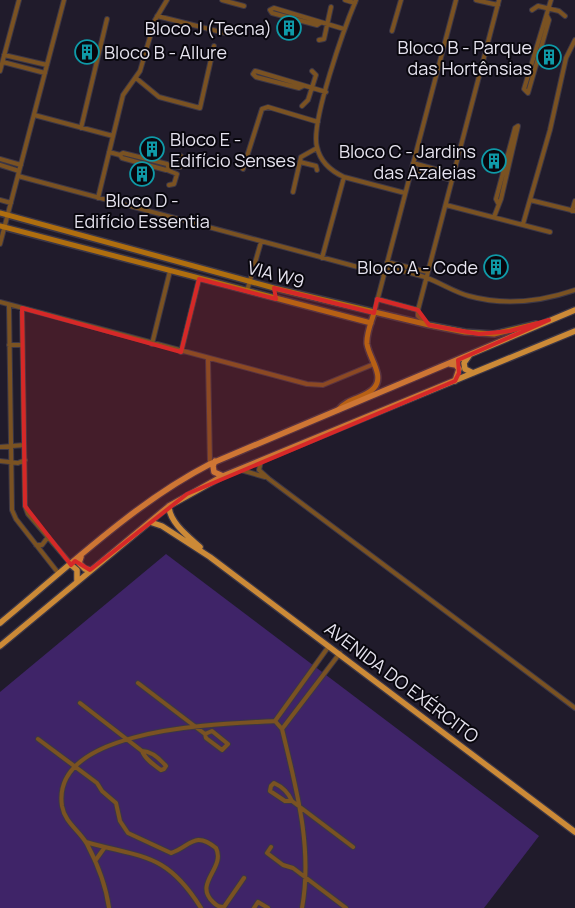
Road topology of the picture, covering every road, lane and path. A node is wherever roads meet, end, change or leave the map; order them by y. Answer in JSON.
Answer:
{"nodes":[{"id":1,"x":19,"y":0,"type":"edge"},
{"id":2,"x":64,"y":0,"type":"edge"},
{"id":3,"x":167,"y":0,"type":"edge"},
{"id":4,"x":222,"y":0,"type":"edge"},
{"id":5,"x":346,"y":0,"type":"edge"},
{"id":6,"x":401,"y":0,"type":"edge"},
{"id":7,"x":456,"y":0,"type":"edge"},
{"id":8,"x":476,"y":0,"type":"edge"},
{"id":9,"x":551,"y":0,"type":"edge"},
{"id":10,"x":355,"y":1,"type":"edge"},
{"id":11,"x":498,"y":2,"type":"edge"},
{"id":12,"x":244,"y":6,"type":"dead end"},
{"id":13,"x":331,"y":7,"type":"dead end"},
{"id":14,"x":549,"y":9,"type":"junction"},
{"id":15,"x":532,"y":10,"type":"dead end"},
{"id":16,"x":157,"y":16,"type":"junction"},
{"id":17,"x":547,"y":16,"type":"junction"},
{"id":18,"x":565,"y":16,"type":"dead end"},
{"id":19,"x":107,"y":19,"type":"dead end"},
{"id":20,"x":320,"y":23,"type":"junction"},
{"id":21,"x":328,"y":25,"type":"junction"},
{"id":22,"x":344,"y":29,"type":"junction"},
{"id":23,"x":392,"y":31,"type":"dead end"},
{"id":24,"x":225,"y":33,"type":"dead end"},
{"id":25,"x":319,"y":40,"type":"dead end"},
{"id":26,"x":575,"y":40,"type":"edge"},
{"id":27,"x":214,"y":46,"type":"dead end"},
{"id":28,"x":4,"y":54,"type":"junction"},
{"id":29,"x":2,"y":62,"type":"junction"},
{"id":30,"x":47,"y":65,"type":"junction"},
{"id":31,"x":0,"y":71,"type":"edge"},
{"id":32,"x":312,"y":71,"type":"dead end"},
{"id":33,"x":44,"y":73,"type":"junction"},
{"id":34,"x":136,"y":78,"type":"junction"},
{"id":35,"x":303,"y":86,"type":"junction"},
{"id":36,"x":312,"y":89,"type":"junction"},
{"id":37,"x":326,"y":92,"type":"junction"},
{"id":38,"x":302,"y":106,"type":"dead end"},
{"id":39,"x":34,"y":115,"type":"junction"},
{"id":40,"x":318,"y":122,"type":"junction"},
{"id":41,"x":81,"y":128,"type":"junction"},
{"id":42,"x":113,"y":136,"type":"junction"},
{"id":43,"x":317,"y":148,"type":"junction"},
{"id":44,"x":109,"y":152,"type":"junction"},
{"id":45,"x":181,"y":156,"type":"dead end"},
{"id":46,"x":0,"y":159,"type":"edge"},
{"id":47,"x":300,"y":162,"type":"junction"},
{"id":48,"x":413,"y":163,"type":"junction"},
{"id":49,"x":0,"y":165,"type":"edge"},
{"id":50,"x":21,"y":165,"type":"junction"},
{"id":51,"x":168,"y":167,"type":"junction"},
{"id":52,"x":243,"y":169,"type":"dead end"},
{"id":53,"x":412,"y":169,"type":"junction"},
{"id":54,"x":19,"y":170,"type":"junction"},
{"id":55,"x":317,"y":170,"type":"dead end"},
{"id":56,"x":454,"y":174,"type":"junction"},
{"id":57,"x":18,"y":176,"type":"junction"},
{"id":58,"x":344,"y":177,"type":"junction"},
{"id":59,"x":452,"y":180,"type":"junction"},
{"id":60,"x":169,"y":185,"type":"dead end"},
{"id":61,"x":293,"y":192,"type":"dead end"},
{"id":62,"x":405,"y":193,"type":"junction"},
{"id":63,"x":98,"y":198,"type":"junction"},
{"id":64,"x":0,"y":200,"type":"edge"},
{"id":65,"x":530,"y":200,"type":"junction"},
{"id":66,"x":575,"y":201,"type":"edge"},
{"id":67,"x":11,"y":203,"type":"junction"},
{"id":68,"x":498,"y":203,"type":"junction"},
{"id":69,"x":446,"y":205,"type":"junction"},
{"id":70,"x":574,"y":211,"type":"edge"},
{"id":71,"x":0,"y":214,"type":"edge"},
{"id":72,"x":8,"y":215,"type":"junction"},
{"id":73,"x":494,"y":217,"type":"junction"},
{"id":74,"x":523,"y":224,"type":"junction"},
{"id":75,"x":2,"y":227,"type":"edge"},
{"id":76,"x":550,"y":232,"type":"dead end"},
{"id":77,"x":260,"y":242,"type":"junction"},
{"id":78,"x":0,"y":244,"type":"edge"},
{"id":79,"x":322,"y":258,"type":"junction"},
{"id":80,"x":387,"y":262,"type":"junction"},
{"id":81,"x":386,"y":267,"type":"junction"},
{"id":82,"x":170,"y":272,"type":"junction"},
{"id":83,"x":214,"y":272,"type":"junction"},
{"id":84,"x":428,"y":272,"type":"junction"},
{"id":85,"x":384,"y":274,"type":"junction"},
{"id":86,"x":426,"y":278,"type":"junction"},
{"id":87,"x":199,"y":279,"type":"junction"},
{"id":88,"x":212,"y":282,"type":"junction"},
{"id":89,"x":250,"y":282,"type":"junction"},
{"id":90,"x":274,"y":288,"type":"junction"},
{"id":91,"x":575,"y":290,"type":"edge"},
{"id":92,"x":247,"y":291,"type":"junction"},
{"id":93,"x":269,"y":297,"type":"junction"},
{"id":94,"x":377,"y":299,"type":"junction"},
{"id":95,"x":0,"y":302,"type":"edge"},
{"id":96,"x":9,"y":305,"type":"junction"},
{"id":97,"x":22,"y":308,"type":"junction"},
{"id":98,"x":418,"y":310,"type":"junction"},
{"id":99,"x":575,"y":310,"type":"edge"},
{"id":100,"x":374,"y":314,"type":"junction"},
{"id":101,"x":549,"y":320,"type":"junction"},
{"id":102,"x":371,"y":323,"type":"junction"},
{"id":103,"x":429,"y":325,"type":"junction"},
{"id":104,"x":575,"y":331,"type":"edge"},
{"id":105,"x":152,"y":344,"type":"junction"},
{"id":106,"x":9,"y":345,"type":"junction"},
{"id":107,"x":22,"y":345,"type":"junction"},
{"id":108,"x":181,"y":352,"type":"junction"},
{"id":109,"x":469,"y":356,"type":"junction"},
{"id":110,"x":208,"y":359,"type":"junction"},
{"id":111,"x":374,"y":364,"type":"junction"},
{"id":112,"x":450,"y":364,"type":"junction"},
{"id":113,"x":473,"y":373,"type":"junction"},
{"id":114,"x":455,"y":381,"type":"junction"},
{"id":115,"x":338,"y":410,"type":"junction"},
{"id":116,"x":24,"y":445,"type":"junction"},
{"id":117,"x":10,"y":446,"type":"junction"},
{"id":118,"x":0,"y":447,"type":"edge"},
{"id":119,"x":25,"y":460,"type":"junction"},
{"id":120,"x":0,"y":461,"type":"edge"},
{"id":121,"x":10,"y":461,"type":"junction"},
{"id":122,"x":261,"y":461,"type":"junction"},
{"id":123,"x":212,"y":462,"type":"junction"},
{"id":124,"x":238,"y":470,"type":"junction"},
{"id":125,"x":223,"y":476,"type":"junction"},
{"id":126,"x":269,"y":479,"type":"junction"},
{"id":127,"x":169,"y":506,"type":"junction"},
{"id":128,"x":150,"y":522,"type":"junction"},
{"id":129,"x":48,"y":538,"type":"junction"},
{"id":130,"x":36,"y":545,"type":"junction"},
{"id":131,"x":80,"y":557,"type":"junction"},
{"id":132,"x":210,"y":557,"type":"junction"},
{"id":133,"x":71,"y":565,"type":"junction"},
{"id":134,"x":90,"y":570,"type":"junction"},
{"id":135,"x":59,"y":575,"type":"junction"},
{"id":136,"x":76,"y":583,"type":"junction"},
{"id":137,"x":0,"y":623,"type":"edge"},
{"id":138,"x":329,"y":645,"type":"junction"},
{"id":139,"x":0,"y":646,"type":"edge"},
{"id":140,"x":340,"y":653,"type":"junction"},
{"id":141,"x":138,"y":683,"type":"dead end"},
{"id":142,"x":80,"y":703,"type":"dead end"},
{"id":143,"x":575,"y":708,"type":"edge"},
{"id":144,"x":275,"y":722,"type":"junction"},
{"id":145,"x":196,"y":726,"type":"junction"},
{"id":146,"x":282,"y":729,"type":"junction"},
{"id":147,"x":205,"y":734,"type":"junction"},
{"id":148,"x":38,"y":739,"type":"dead end"},
{"id":149,"x":126,"y":739,"type":"junction"},
{"id":150,"x":142,"y":751,"type":"junction"},
{"id":151,"x":75,"y":766,"type":"junction"},
{"id":152,"x":292,"y":800,"type":"junction"},
{"id":153,"x":300,"y":807,"type":"junction"},
{"id":154,"x":575,"y":832,"type":"edge"},
{"id":155,"x":86,"y":842,"type":"junction"},
{"id":156,"x":271,"y":846,"type":"dead end"},
{"id":157,"x":105,"y":847,"type":"junction"},
{"id":158,"x":353,"y":847,"type":"dead end"},
{"id":159,"x":95,"y":862,"type":"junction"},
{"id":160,"x":304,"y":877,"type":"junction"},
{"id":161,"x":244,"y":878,"type":"dead end"},
{"id":162,"x":109,"y":908,"type":"edge"},
{"id":163,"x":201,"y":908,"type":"edge"},
{"id":164,"x":254,"y":908,"type":"edge"},
{"id":165,"x":268,"y":908,"type":"edge"},
{"id":166,"x":302,"y":908,"type":"edge"},
{"id":167,"x":346,"y":908,"type":"edge"}],
"edges":[{"from":1,"to":28,"type":"street"},
{"from":2,"to":30,"type":"street"},
{"from":3,"to":16,"type":"street"},
{"from":4,"to":12,"type":"street"},
{"from":5,"to":10,"type":"street"},
{"from":6,"to":23,"type":"street"},
{"from":7,"to":48,"type":"street"},
{"from":8,"to":11,"type":"street"},
{"from":9,"to":14,"type":"street"},
{"from":10,"to":22,"type":"street"},
{"from":11,"to":56,"type":"street"},
{"from":13,"to":21,"type":"street"},
{"from":14,"to":15,"type":"street"},
{"from":14,"to":17,"type":"street"},
{"from":14,"to":18,"type":"street"},
{"from":16,"to":24,"type":"street"},
{"from":16,"to":34,"type":"street"},
{"from":17,"to":17,"type":"street"},
{"from":19,"to":41,"type":"street"},
{"from":20,"to":20,"type":"street"},
{"from":20,"to":21,"type":"street"},
{"from":21,"to":22,"type":"street"},
{"from":21,"to":25,"type":"street"},
{"from":22,"to":37,"type":"street"},
{"from":26,"to":65,"type":"street"},
{"from":27,"to":34,"type":"street"},
{"from":28,"to":29,"type":"street"},
{"from":28,"to":30,"type":"street"},
{"from":29,"to":31,"type":"street"},
{"from":29,"to":33,"type":"street"},
{"from":30,"to":33,"type":"street"},
{"from":32,"to":36,"type":"street"},
{"from":33,"to":39,"type":"street"},
{"from":34,"to":42,"type":"street"},
{"from":35,"to":35,"type":"street"},
{"from":35,"to":36,"type":"street"},
{"from":36,"to":37,"type":"street"},
{"from":36,"to":38,"type":"street"},
{"from":37,"to":40,"type":"street"},
{"from":39,"to":41,"type":"street"},
{"from":39,"to":50,"type":"street"},
{"from":40,"to":43,"type":"street"},
{"from":40,"to":52,"type":"street"},
{"from":41,"to":42,"type":"street"},
{"from":42,"to":44,"type":"street"},
{"from":43,"to":47,"type":"street"},
{"from":43,"to":58,"type":"street"},
{"from":44,"to":51,"type":"street"},
{"from":44,"to":63,"type":"street"},
{"from":45,"to":51,"type":"street"},
{"from":46,"to":50,"type":"street"},
{"from":47,"to":55,"type":"street"},
{"from":47,"to":61,"type":"street"},
{"from":48,"to":53,"type":"street"},
{"from":48,"to":56,"type":"street"},
{"from":49,"to":54,"type":"street"},
{"from":50,"to":54,"type":"street"},
{"from":51,"to":60,"type":"street"},
{"from":53,"to":59,"type":"street"},
{"from":53,"to":62,"type":"street"},
{"from":54,"to":57,"type":"street"},
{"from":56,"to":59,"type":"street"},
{"from":57,"to":63,"type":"street"},
{"from":57,"to":67,"type":"street"},
{"from":58,"to":62,"type":"street"},
{"from":58,"to":79,"type":"street"},
{"from":59,"to":69,"type":"street"},
{"from":62,"to":80,"type":"street"},
{"from":63,"to":77,"type":"street"},
{"from":64,"to":67,"type":"street"},
{"from":65,"to":70,"type":"street"},
{"from":65,"to":74,"type":"street"},
{"from":66,"to":70,"type":"street"},
{"from":67,"to":72,"type":"street"},
{"from":68,"to":68,"type":"street"},
{"from":68,"to":73,"type":"street"},
{"from":69,"to":73,"type":"street"},
{"from":69,"to":84,"type":"street"},
{"from":71,"to":72,"type":"street","name":"VIA W9"},
{"from":72,"to":75,"type":"street"},
{"from":72,"to":83,"type":"street","name":"VIA W9"},
{"from":73,"to":74,"type":"street"},
{"from":74,"to":76,"type":"street"},
{"from":75,"to":78,"type":"street"},
{"from":75,"to":82,"type":"street","name":"VIA W9"},
{"from":77,"to":79,"type":"street"},
{"from":77,"to":89,"type":"street"},
{"from":79,"to":85,"type":"street"},
{"from":80,"to":81,"type":"street"},
{"from":80,"to":84,"type":"street"},
{"from":81,"to":85,"type":"street"},
{"from":81,"to":86,"type":"street"},
{"from":82,"to":87,"type":"street","name":"VIA W9"},
{"from":82,"to":105,"type":"street"},
{"from":83,"to":88,"type":"street"},
{"from":83,"to":89,"type":"street","name":"VIA W9"},
{"from":84,"to":86,"type":"street"},
{"from":85,"to":94,"type":"street"},
{"from":86,"to":91,"type":"street"},
{"from":86,"to":98,"type":"street"},
{"from":87,"to":88,"type":"street","name":"VIA W9"},
{"from":87,"to":108,"type":"street"},
{"from":88,"to":92,"type":"street","name":"VIA W9"},
{"from":89,"to":90,"type":"street","name":"VIA W9"},
{"from":89,"to":92,"type":"street"},
{"from":90,"to":93,"type":"street"},
{"from":90,"to":100,"type":"street","name":"VIA W9"},
{"from":92,"to":93,"type":"street","name":"VIA W9"},
{"from":93,"to":102,"type":"street","name":"VIA W9"},
{"from":94,"to":98,"type":"street"},
{"from":94,"to":100,"type":"street"},
{"from":95,"to":96,"type":"street"},
{"from":96,"to":97,"type":"street"},
{"from":96,"to":106,"type":"street"},
{"from":97,"to":105,"type":"street"},
{"from":97,"to":107,"type":"street"},
{"from":98,"to":103,"type":"street"},
{"from":99,"to":101,"type":"main road"},
{"from":100,"to":102,"type":"street"},
{"from":100,"to":103,"type":"street","name":"VIA W9"},
{"from":101,"to":103,"type":"street","name":"VIA W9"},
{"from":101,"to":109,"type":"main road"},
{"from":102,"to":111,"type":"street"},
{"from":104,"to":113,"type":"main road"},
{"from":105,"to":108,"type":"street"},
{"from":106,"to":107,"type":"street"},
{"from":106,"to":117,"type":"street"},
{"from":107,"to":116,"type":"street"},
{"from":108,"to":110,"type":"street"},
{"from":109,"to":112,"type":"main road"},
{"from":109,"to":113,"type":"main road"},
{"from":110,"to":111,"type":"street"},
{"from":110,"to":123,"type":"street"},
{"from":111,"to":115,"type":"street"},
{"from":112,"to":114,"type":"main road"},
{"from":112,"to":115,"type":"main road"},
{"from":113,"to":114,"type":"main road"},
{"from":114,"to":122,"type":"main road"},
{"from":115,"to":123,"type":"main road"},
{"from":116,"to":117,"type":"street"},
{"from":116,"to":119,"type":"street"},
{"from":117,"to":118,"type":"street"},
{"from":117,"to":121,"type":"street"},
{"from":119,"to":121,"type":"street"},
{"from":119,"to":129,"type":"street"},
{"from":120,"to":121,"type":"street"},
{"from":121,"to":130,"type":"street"},
{"from":122,"to":124,"type":"main road"},
{"from":122,"to":126,"type":"street"},
{"from":123,"to":125,"type":"main road"},
{"from":123,"to":131,"type":"main road"},
{"from":124,"to":125,"type":"main road"},
{"from":124,"to":126,"type":"street"},
{"from":125,"to":127,"type":"main road"},
{"from":126,"to":143,"type":"street"},
{"from":127,"to":128,"type":"main road"},
{"from":127,"to":132,"type":"main road","name":"AVENIDA DO EXÉRCITO"},
{"from":128,"to":132,"type":"main road","name":"AVENIDA DO EXÉRCITO"},
{"from":128,"to":134,"type":"main road"},
{"from":129,"to":130,"type":"street"},
{"from":129,"to":133,"type":"street"},
{"from":130,"to":135,"type":"street"},
{"from":131,"to":133,"type":"main road"},
{"from":131,"to":134,"type":"main road"},
{"from":132,"to":138,"type":"main road","name":"AVENIDA DO EXÉRCITO"},
{"from":133,"to":135,"type":"main road"},
{"from":133,"to":136,"type":"main road"},
{"from":134,"to":136,"type":"main road"},
{"from":135,"to":137,"type":"main road"},
{"from":136,"to":139,"type":"main road"},
{"from":138,"to":140,"type":"main road","name":"AVENIDA DO EXÉRCITO"},
{"from":138,"to":144,"type":"street"},
{"from":140,"to":146,"type":"street"},
{"from":140,"to":154,"type":"main road","name":"AVENIDA DO EXÉRCITO"},
{"from":141,"to":145,"type":"street"},
{"from":142,"to":149,"type":"street"},
{"from":144,"to":145,"type":"street"},
{"from":144,"to":146,"type":"street"},
{"from":145,"to":147,"type":"street"},
{"from":145,"to":149,"type":"street"},
{"from":146,"to":153,"type":"street"},
{"from":147,"to":147,"type":"street"},
{"from":148,"to":151,"type":"street"},
{"from":149,"to":150,"type":"street"},
{"from":149,"to":151,"type":"street"},
{"from":150,"to":150,"type":"street"},
{"from":151,"to":155,"type":"street"},
{"from":151,"to":161,"type":"street"},
{"from":152,"to":152,"type":"street"},
{"from":152,"to":153,"type":"street"},
{"from":153,"to":158,"type":"street"},
{"from":153,"to":160,"type":"street"},
{"from":155,"to":157,"type":"street"},
{"from":155,"to":159,"type":"street"},
{"from":156,"to":160,"type":"street"},
{"from":157,"to":159,"type":"street"},
{"from":157,"to":163,"type":"street"},
{"from":159,"to":162,"type":"street"},
{"from":160,"to":166,"type":"street"},
{"from":160,"to":167,"type":"street"},
{"from":164,"to":165,"type":"street"}]}
